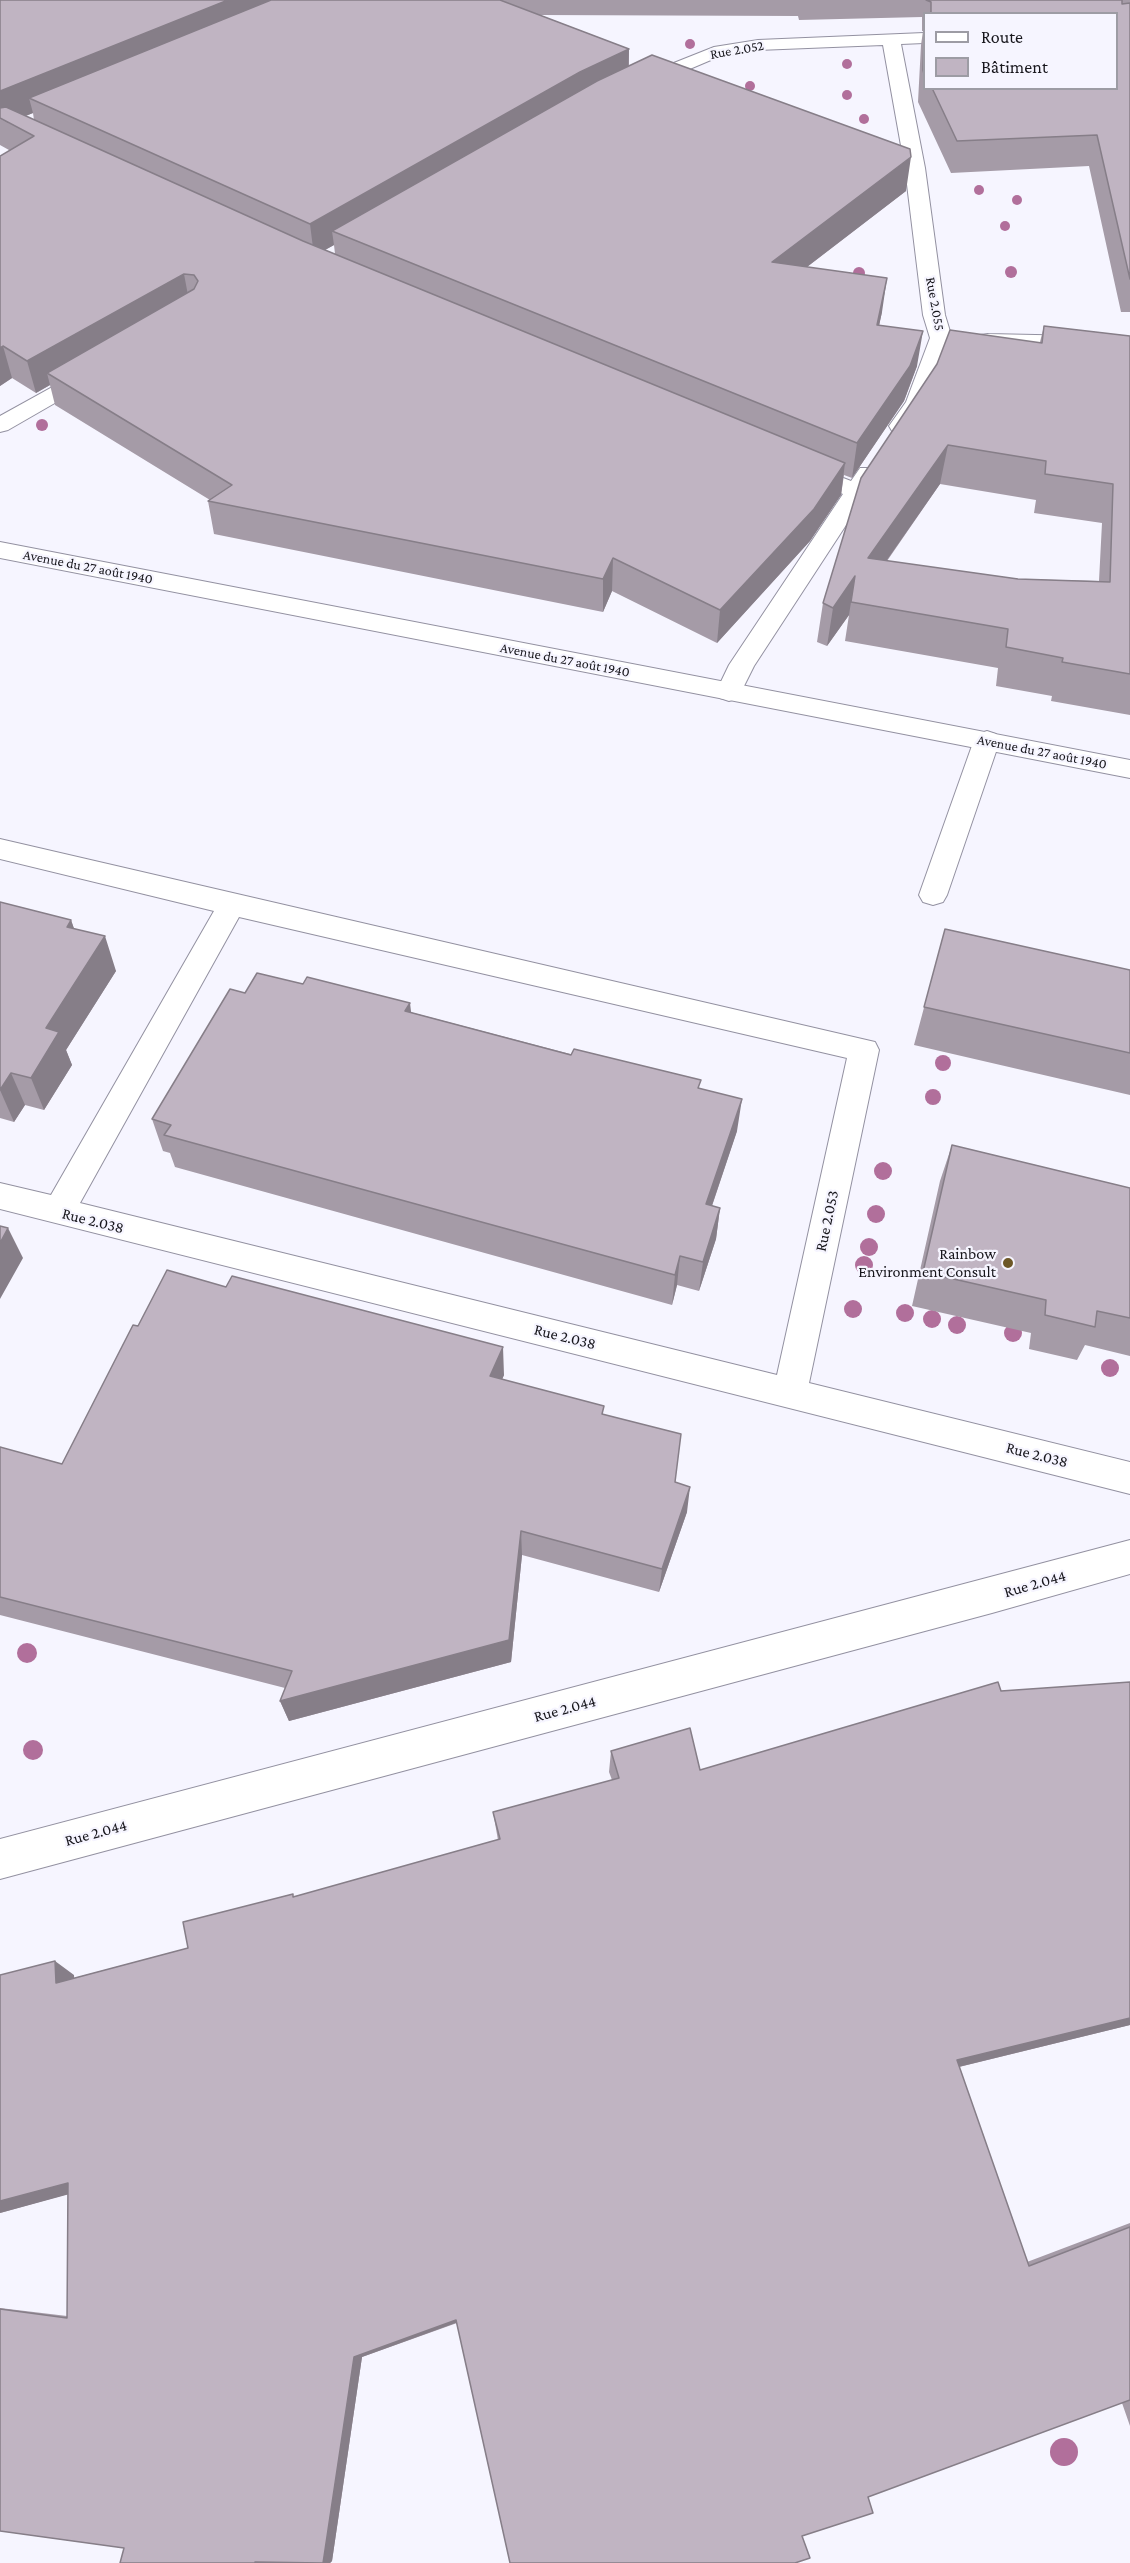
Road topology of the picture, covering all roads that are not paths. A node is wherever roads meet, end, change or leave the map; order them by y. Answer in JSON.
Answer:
{"nodes":[{"id":1,"x":923,"y":38,"type":"edge"},
{"id":2,"x":891,"y":39,"type":"junction"},
{"id":3,"x":617,"y":95,"type":"edge"},
{"id":4,"x":941,"y":338,"type":"junction"},
{"id":5,"x":1130,"y":343,"type":"edge"},
{"id":6,"x":113,"y":360,"type":"edge"},
{"id":7,"x":0,"y":425,"type":"edge"},
{"id":8,"x":778,"y":459,"type":"edge"},
{"id":9,"x":856,"y":491,"type":"junction"},
{"id":10,"x":0,"y":550,"type":"edge"},
{"id":11,"x":729,"y":692,"type":"junction"},
{"id":12,"x":987,"y":740,"type":"junction"},
{"id":13,"x":1130,"y":769,"type":"edge"},
{"id":14,"x":0,"y":849,"type":"edge"},
{"id":15,"x":933,"y":895,"type":"dead end"},
{"id":16,"x":232,"y":905,"type":"junction"},
{"id":17,"x":0,"y":1196,"type":"edge"},
{"id":18,"x":58,"y":1212,"type":"junction"},
{"id":19,"x":790,"y":1392,"type":"junction"},
{"id":20,"x":1130,"y":1478,"type":"edge"},
{"id":21,"x":1130,"y":1557,"type":"edge"},
{"id":22,"x":0,"y":1859,"type":"edge"}],
"edges":[{"from":1,"to":2,"type":"street","name":"Rue 2.052"},
{"from":2,"to":3,"type":"street","name":"Rue 2.052"},
{"from":2,"to":4,"type":"street","name":"Rue 2.055"},
{"from":4,"to":5,"type":"street"},
{"from":4,"to":9,"type":"street","name":"Rue 2.055"},
{"from":6,"to":7,"type":"street"},
{"from":8,"to":9,"type":"street"},
{"from":9,"to":11,"type":"street","name":"Rue 2.055"},
{"from":10,"to":11,"type":"street","name":"Avenue du 27 août 1940"},
{"from":11,"to":12,"type":"street","name":"Avenue du 27 août 1940"},
{"from":12,"to":13,"type":"street","name":"Avenue du 27 août 1940"},
{"from":12,"to":15,"type":"street"},
{"from":14,"to":16,"type":"street"},
{"from":16,"to":18,"type":"street"},
{"from":16,"to":19,"type":"street","name":"Rue 2.053"},
{"from":17,"to":18,"type":"street","name":"Rue 2.038"},
{"from":18,"to":19,"type":"street","name":"Rue 2.038"},
{"from":19,"to":20,"type":"street","name":"Rue 2.038"},
{"from":21,"to":22,"type":"street","name":"Rue 2.044"}]}
